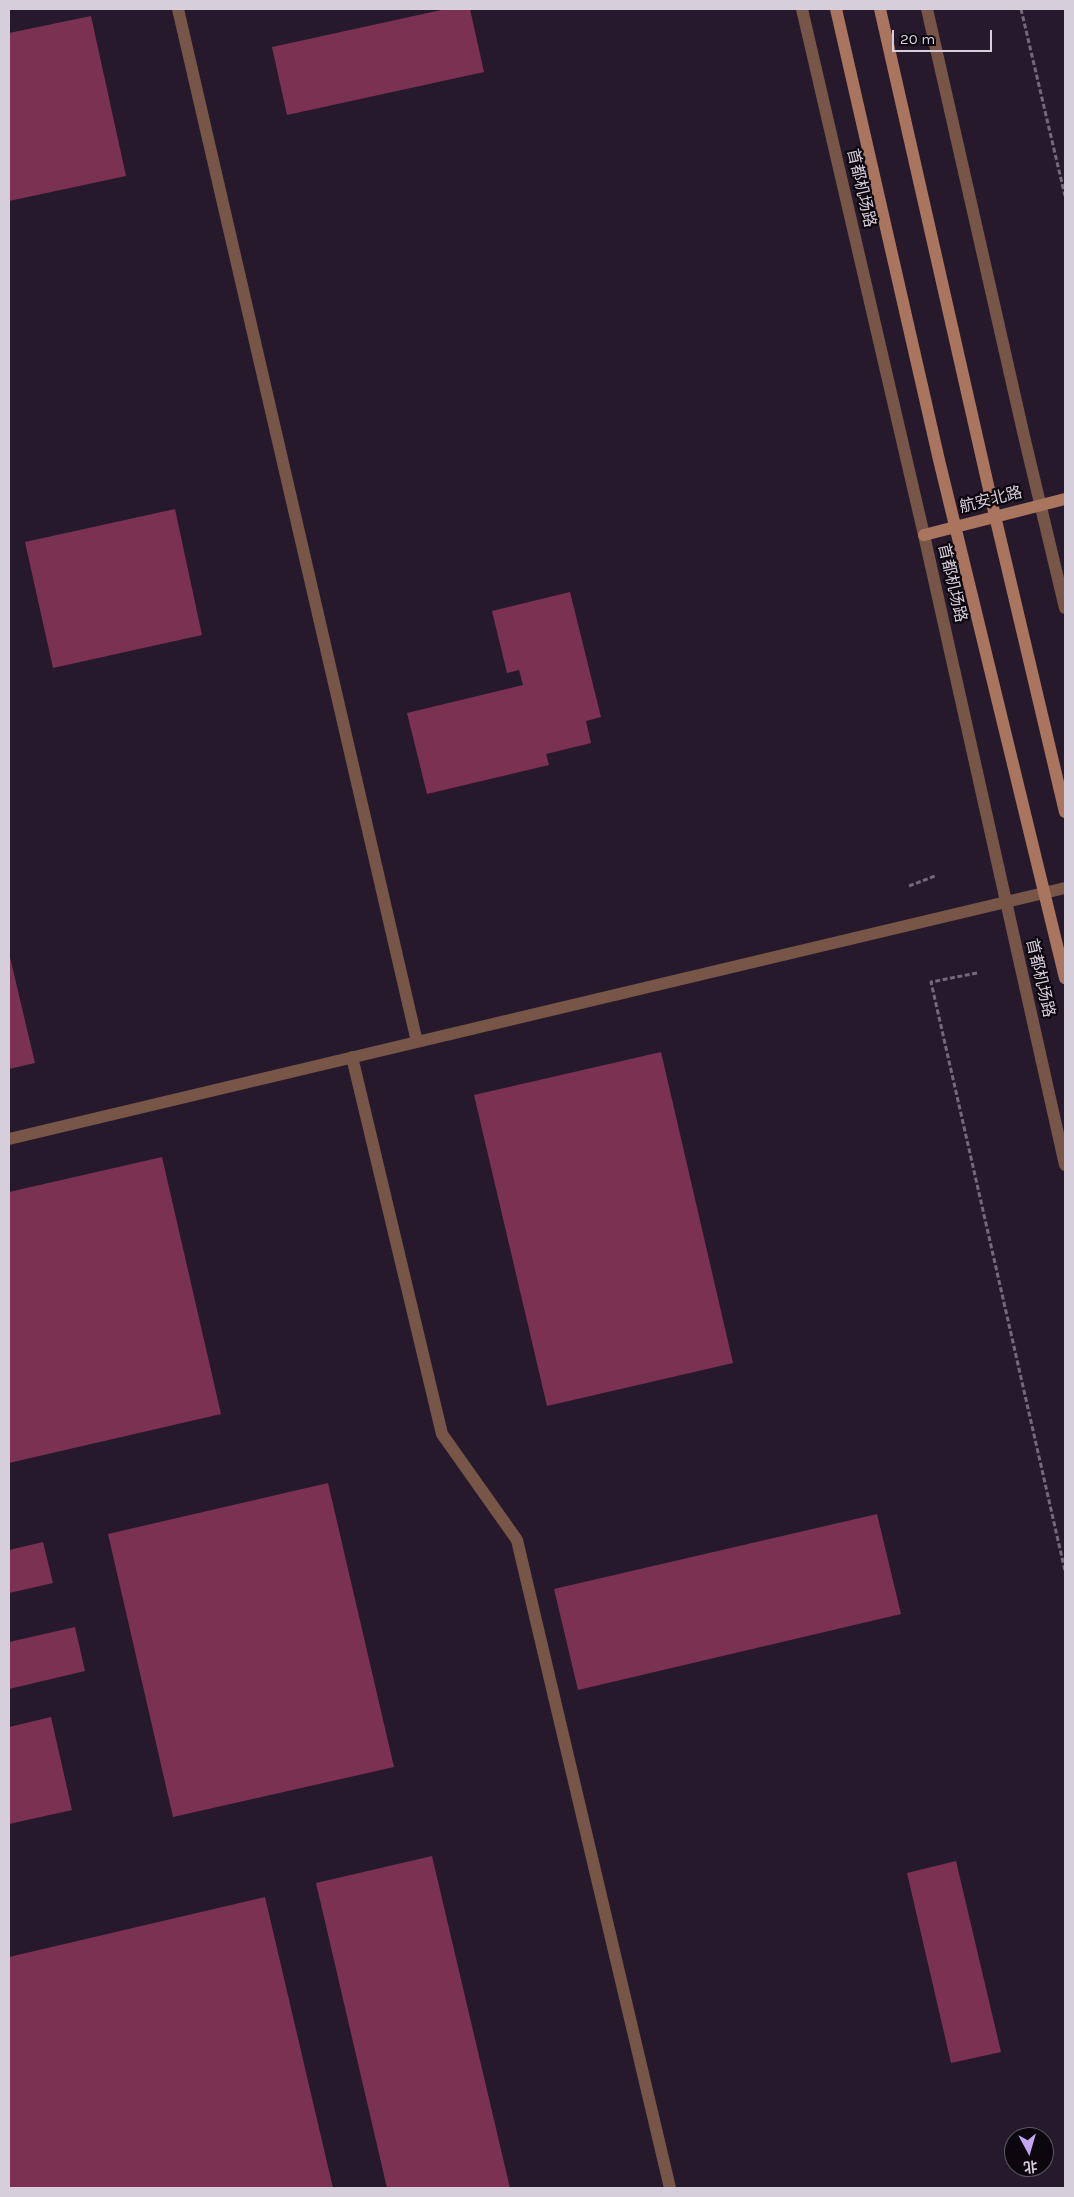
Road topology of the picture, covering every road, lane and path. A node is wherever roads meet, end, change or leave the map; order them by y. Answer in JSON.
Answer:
{"nodes":[{"id":1,"x":178,"y":9,"type":"edge"},
{"id":2,"x":802,"y":9,"type":"edge"},
{"id":3,"x":836,"y":9,"type":"edge"},
{"id":4,"x":880,"y":9,"type":"edge"},
{"id":5,"x":927,"y":9,"type":"edge"},
{"id":6,"x":1021,"y":9,"type":"edge"},
{"id":7,"x":1065,"y":196,"type":"edge"},
{"id":8,"x":1065,"y":499,"type":"edge"},
{"id":9,"x":1041,"y":505,"type":"junction"},
{"id":10,"x":995,"y":516,"type":"junction"},
{"id":11,"x":955,"y":525,"type":"junction"},
{"id":12,"x":924,"y":535,"type":"junction"},
{"id":13,"x":1065,"y":608,"type":"edge"},
{"id":14,"x":1065,"y":812,"type":"edge"},
{"id":15,"x":935,"y":876,"type":"dead end"},
{"id":16,"x":909,"y":886,"type":"dead end"},
{"id":17,"x":1065,"y":888,"type":"edge"},
{"id":18,"x":1045,"y":894,"type":"junction"},
{"id":19,"x":1007,"y":903,"type":"junction"},
{"id":20,"x":977,"y":973,"type":"dead end"},
{"id":21,"x":1065,"y":978,"type":"edge"},
{"id":22,"x":417,"y":1042,"type":"junction"},
{"id":23,"x":352,"y":1057,"type":"junction"},
{"id":24,"x":9,"y":1139,"type":"edge"},
{"id":25,"x":1065,"y":1165,"type":"edge"},
{"id":26,"x":1065,"y":1571,"type":"edge"},
{"id":27,"x":670,"y":2188,"type":"edge"}],
"edges":[{"from":1,"to":22,"type":"street"},
{"from":2,"to":12,"type":"street","name":"首都机场路"},
{"from":3,"to":11,"type":"street","name":"首都机场路"},
{"from":4,"to":10,"type":"street"},
{"from":5,"to":9,"type":"street"},
{"from":6,"to":7,"type":"path"},
{"from":8,"to":9,"type":"street","name":"航安北路"},
{"from":9,"to":10,"type":"street","name":"航安北路"},
{"from":9,"to":13,"type":"street"},
{"from":10,"to":11,"type":"street","name":"航安北路"},
{"from":10,"to":14,"type":"street"},
{"from":11,"to":12,"type":"street","name":"航安北路"},
{"from":11,"to":18,"type":"street","name":"首都机场路"},
{"from":12,"to":19,"type":"street","name":"首都机场路"},
{"from":15,"to":16,"type":"path"},
{"from":17,"to":18,"type":"street"},
{"from":18,"to":19,"type":"street"},
{"from":18,"to":21,"type":"street","name":"首都机场路"},
{"from":19,"to":22,"type":"street"},
{"from":19,"to":25,"type":"street","name":"首都机场路"},
{"from":20,"to":26,"type":"path"},
{"from":22,"to":23,"type":"street"},
{"from":23,"to":24,"type":"street"},
{"from":23,"to":27,"type":"street"}]}
